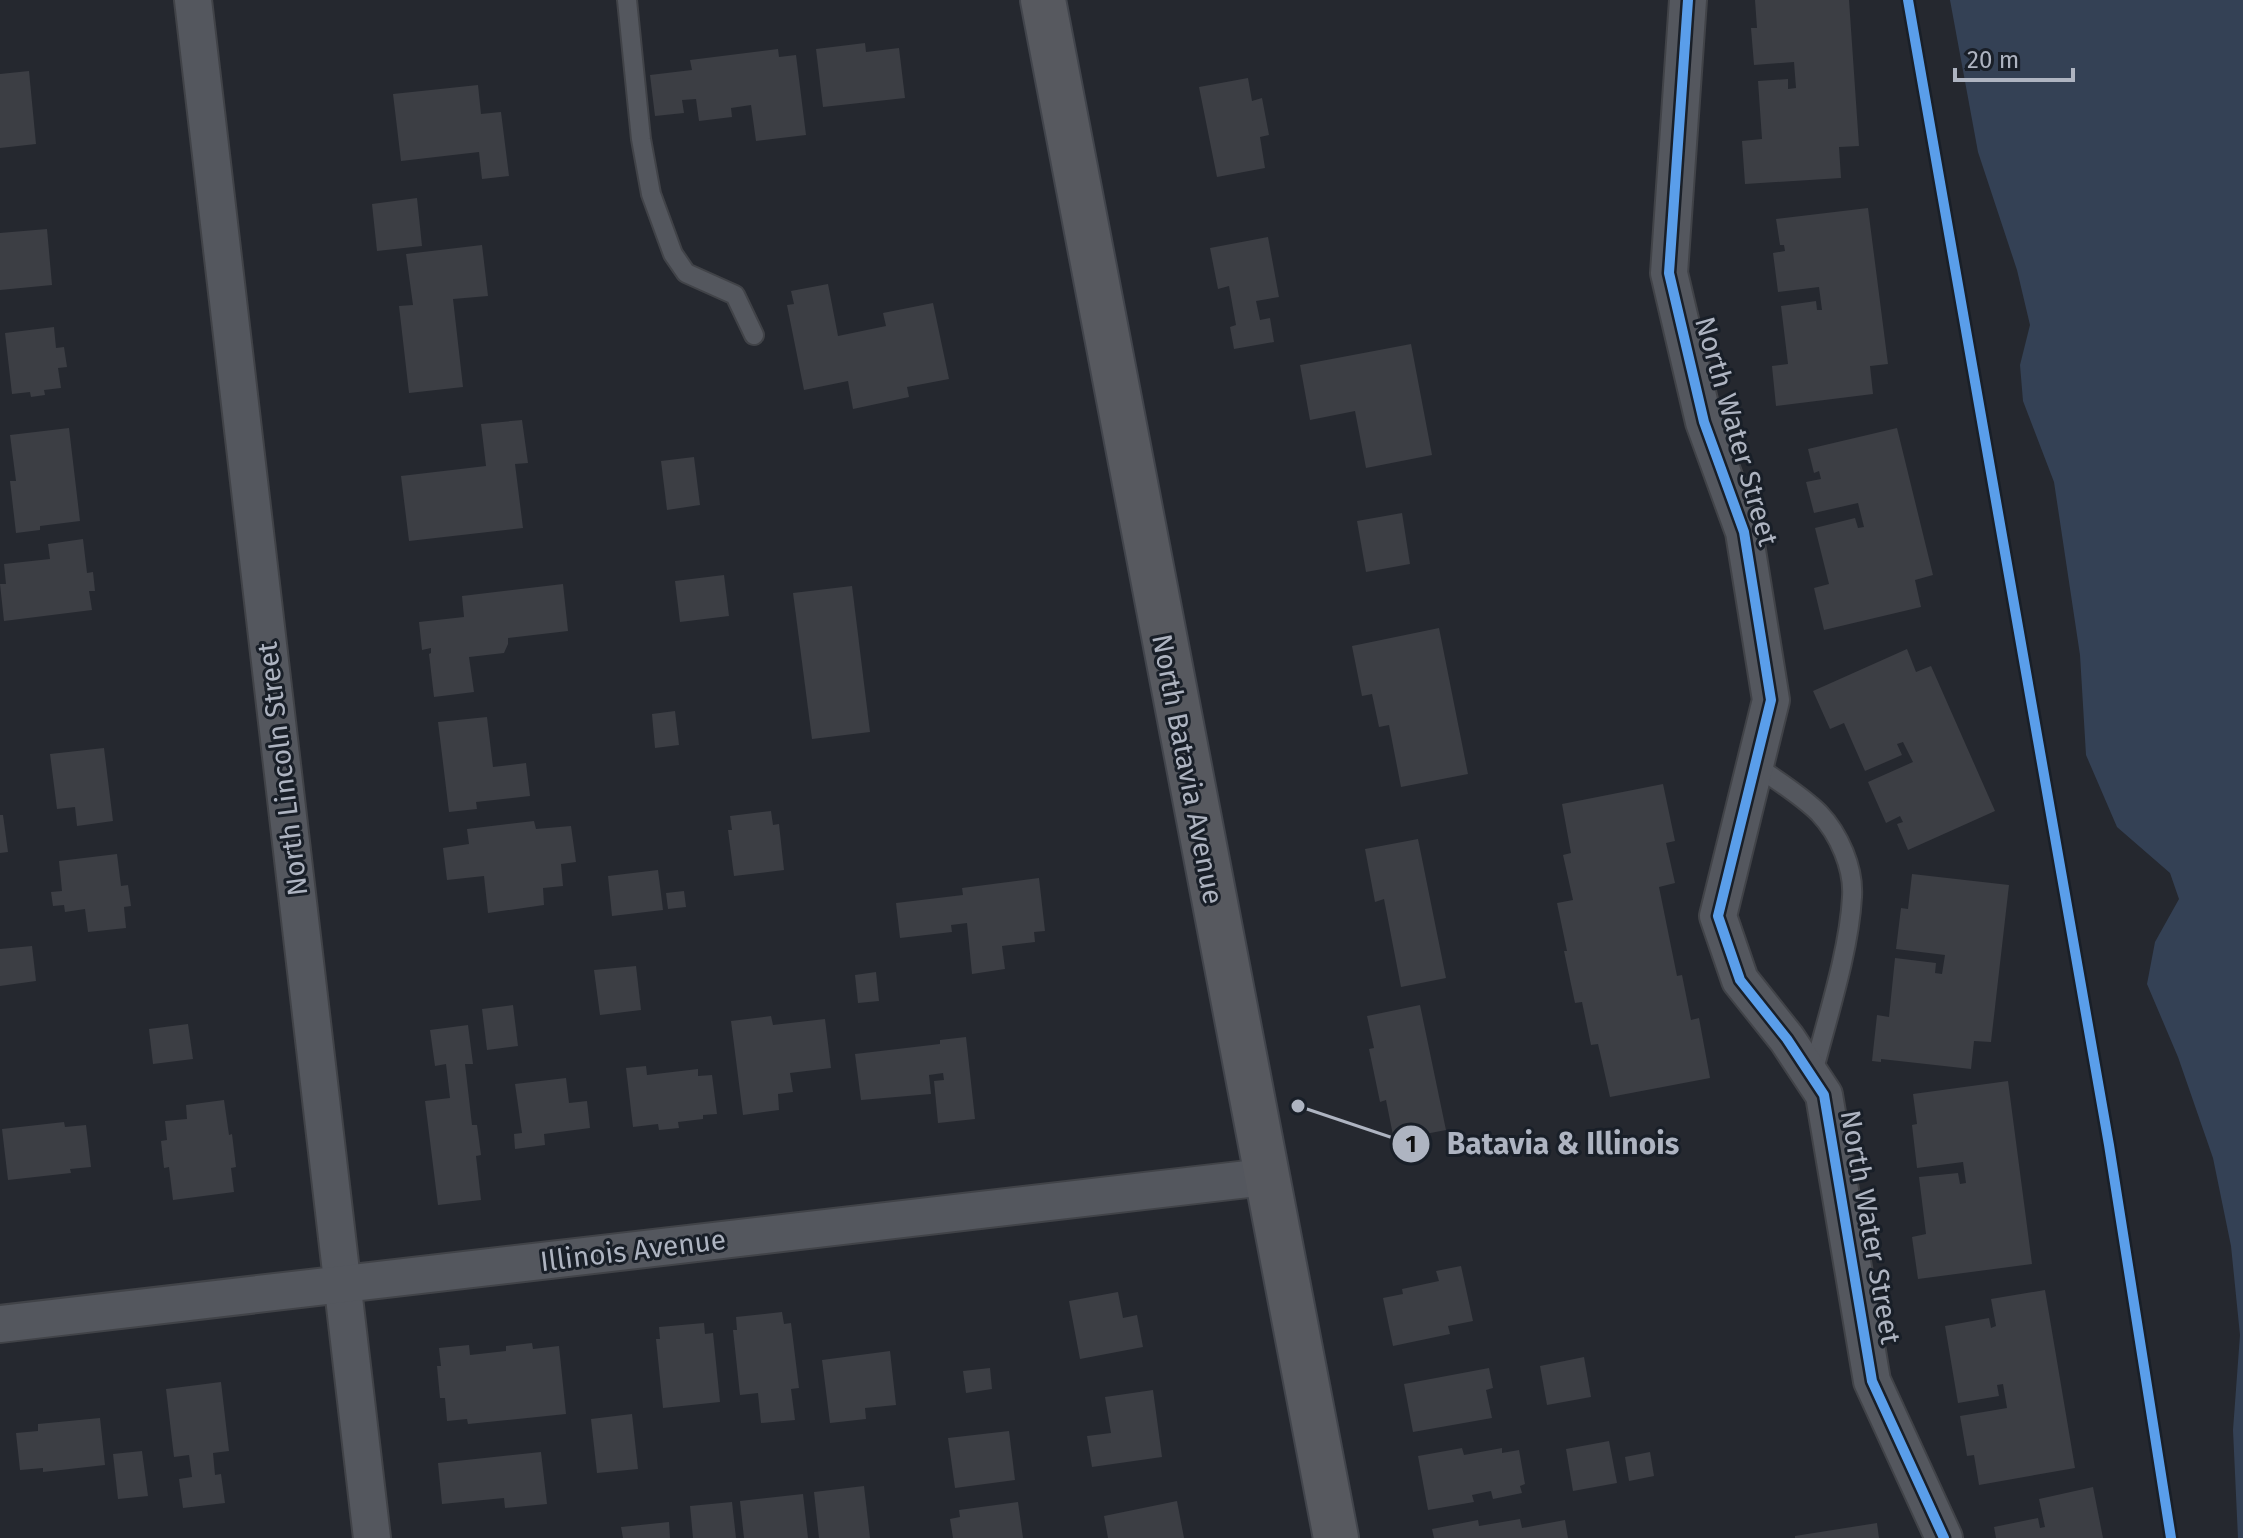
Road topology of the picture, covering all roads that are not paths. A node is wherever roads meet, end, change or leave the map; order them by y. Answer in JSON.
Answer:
{"nodes":[{"id":1,"x":193,"y":0,"type":"edge"},
{"id":2,"x":627,"y":0,"type":"edge"},
{"id":3,"x":1043,"y":0,"type":"edge"},
{"id":4,"x":1688,"y":0,"type":"edge"},
{"id":5,"x":754,"y":335,"type":"dead end"},
{"id":6,"x":1755,"y":765,"type":"junction"},
{"id":7,"x":1812,"y":1077,"type":"junction"},
{"id":8,"x":1265,"y":1177,"type":"junction"},
{"id":9,"x":342,"y":1284,"type":"junction"},
{"id":10,"x":0,"y":1324,"type":"edge"},
{"id":11,"x":372,"y":1538,"type":"edge"},
{"id":12,"x":1336,"y":1538,"type":"edge"},
{"id":13,"x":1944,"y":1538,"type":"edge"}],
"edges":[{"from":1,"to":9,"type":"street","name":"North Lincoln Street"},
{"from":2,"to":5,"type":"lane"},
{"from":3,"to":8,"type":"main road","name":"North Batavia Avenue"},
{"from":4,"to":6,"type":"street","name":"North Water Street"},
{"from":6,"to":7,"type":"street","name":"North Water Street"},
{"from":6,"to":7,"type":"lane"},
{"from":7,"to":13,"type":"street","name":"North Water Street"},
{"from":8,"to":9,"type":"street","name":"Illinois Avenue"},
{"from":8,"to":12,"type":"main road","name":"North Batavia Avenue"},
{"from":9,"to":10,"type":"street","name":"Illinois Avenue"},
{"from":9,"to":11,"type":"street","name":"North Lincoln Street"}]}
